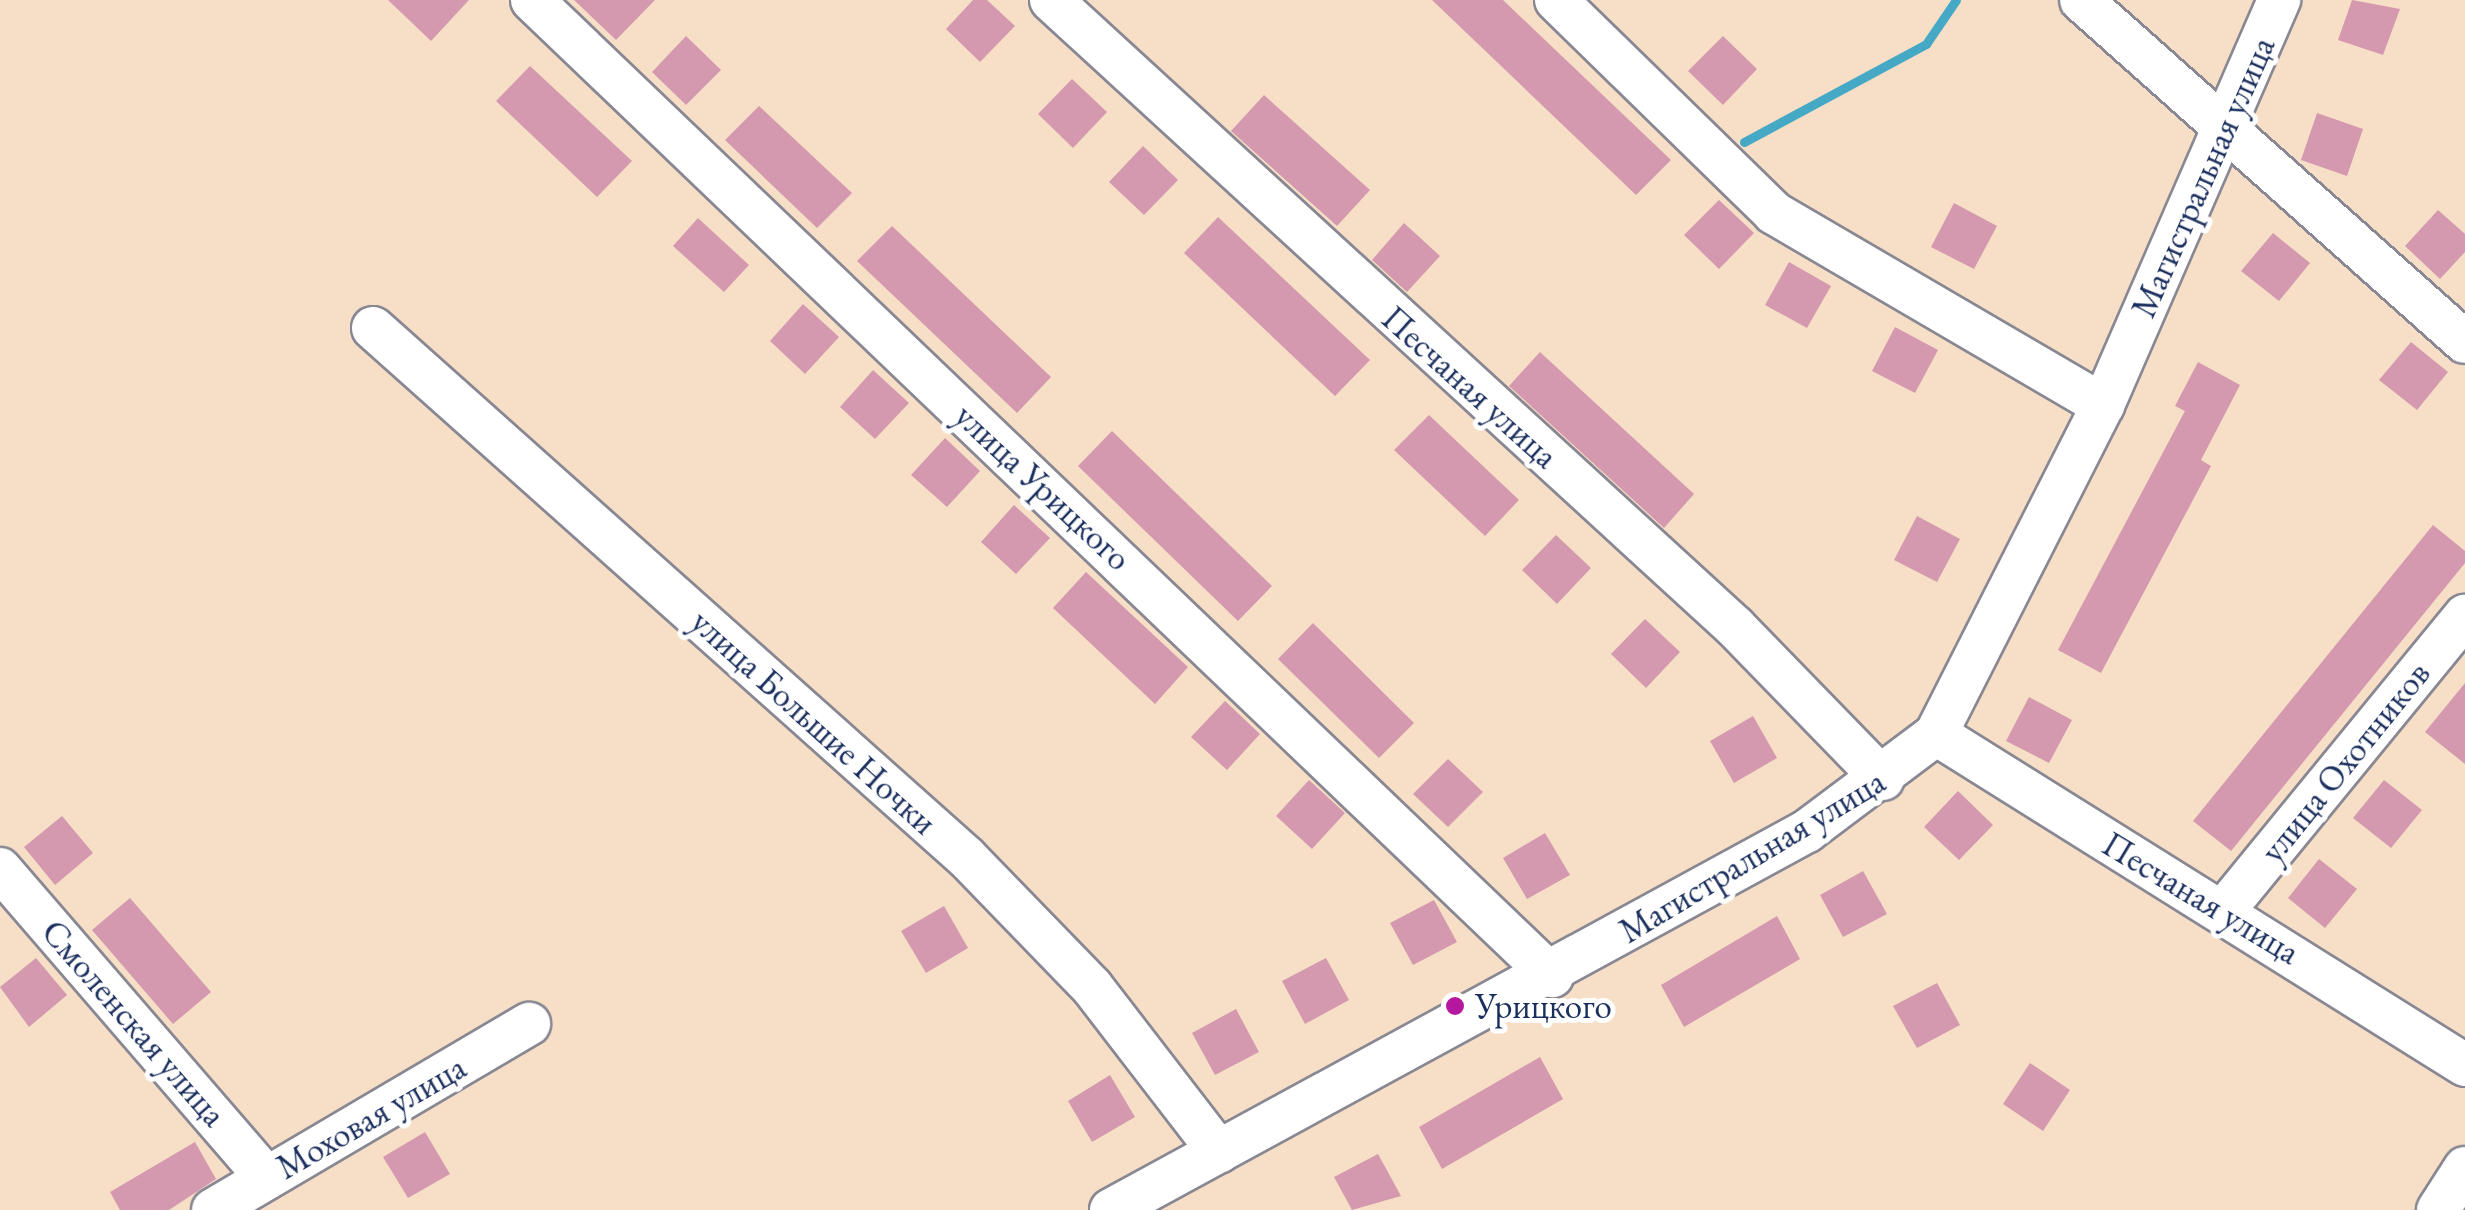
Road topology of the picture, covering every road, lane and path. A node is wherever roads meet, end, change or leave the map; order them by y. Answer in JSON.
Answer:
{"nodes":[{"id":1,"x":532,"y":0,"type":"edge"},
{"id":2,"x":1051,"y":0,"type":"edge"},
{"id":3,"x":1556,"y":0,"type":"edge"},
{"id":4,"x":2081,"y":0,"type":"edge"},
{"id":5,"x":2279,"y":0,"type":"edge"},
{"id":6,"x":2220,"y":132,"type":"junction"},
{"id":7,"x":372,"y":328,"type":"dead end"},
{"id":8,"x":2465,"y":342,"type":"edge"},
{"id":9,"x":2103,"y":405,"type":"junction"},
{"id":10,"x":2465,"y":616,"type":"edge"},
{"id":11,"x":1936,"y":734,"type":"junction"},
{"id":12,"x":1883,"y":779,"type":"junction"},
{"id":13,"x":0,"y":869,"type":"edge"},
{"id":14,"x":2225,"y":908,"type":"junction"},
{"id":15,"x":1552,"y":976,"type":"junction"},
{"id":16,"x":529,"y":1024,"type":"dead end"},
{"id":17,"x":2465,"y":1065,"type":"edge"},
{"id":18,"x":1218,"y":1152,"type":"junction"},
{"id":19,"x":2465,"y":1168,"type":"edge"},
{"id":20,"x":268,"y":1178,"type":"junction"},
{"id":21,"x":213,"y":1210,"type":"edge"},
{"id":22,"x":1111,"y":1210,"type":"edge"},
{"id":23,"x":2438,"y":1210,"type":"edge"}],
"edges":[{"from":1,"to":15,"type":"street","name":"улица Урицкого"},
{"from":2,"to":12,"type":"street","name":"Песчаная улица"},
{"from":3,"to":9,"type":"street"},
{"from":4,"to":6,"type":"street"},
{"from":5,"to":6,"type":"street","name":"Магистральная улица"},
{"from":6,"to":8,"type":"street"},
{"from":6,"to":9,"type":"street","name":"Магистральная улица"},
{"from":7,"to":18,"type":"street","name":"улица Большие Ночки"},
{"from":9,"to":11,"type":"street","name":"Магистральная улица"},
{"from":10,"to":14,"type":"street","name":"улица Охотников"},
{"from":11,"to":12,"type":"street","name":"Магистральная улица"},
{"from":11,"to":14,"type":"street","name":"Песчаная улица"},
{"from":12,"to":15,"type":"street","name":"Магистральная улица"},
{"from":13,"to":20,"type":"street","name":"Смоленская улица"},
{"from":14,"to":17,"type":"street","name":"Песчаная улица"},
{"from":15,"to":18,"type":"street","name":"Магистральная улица"},
{"from":16,"to":20,"type":"street","name":"Моховая улица"},
{"from":18,"to":22,"type":"street","name":"Магистральная улица"},
{"from":19,"to":23,"type":"street"},
{"from":20,"to":21,"type":"street","name":"Моховая улица"}]}
